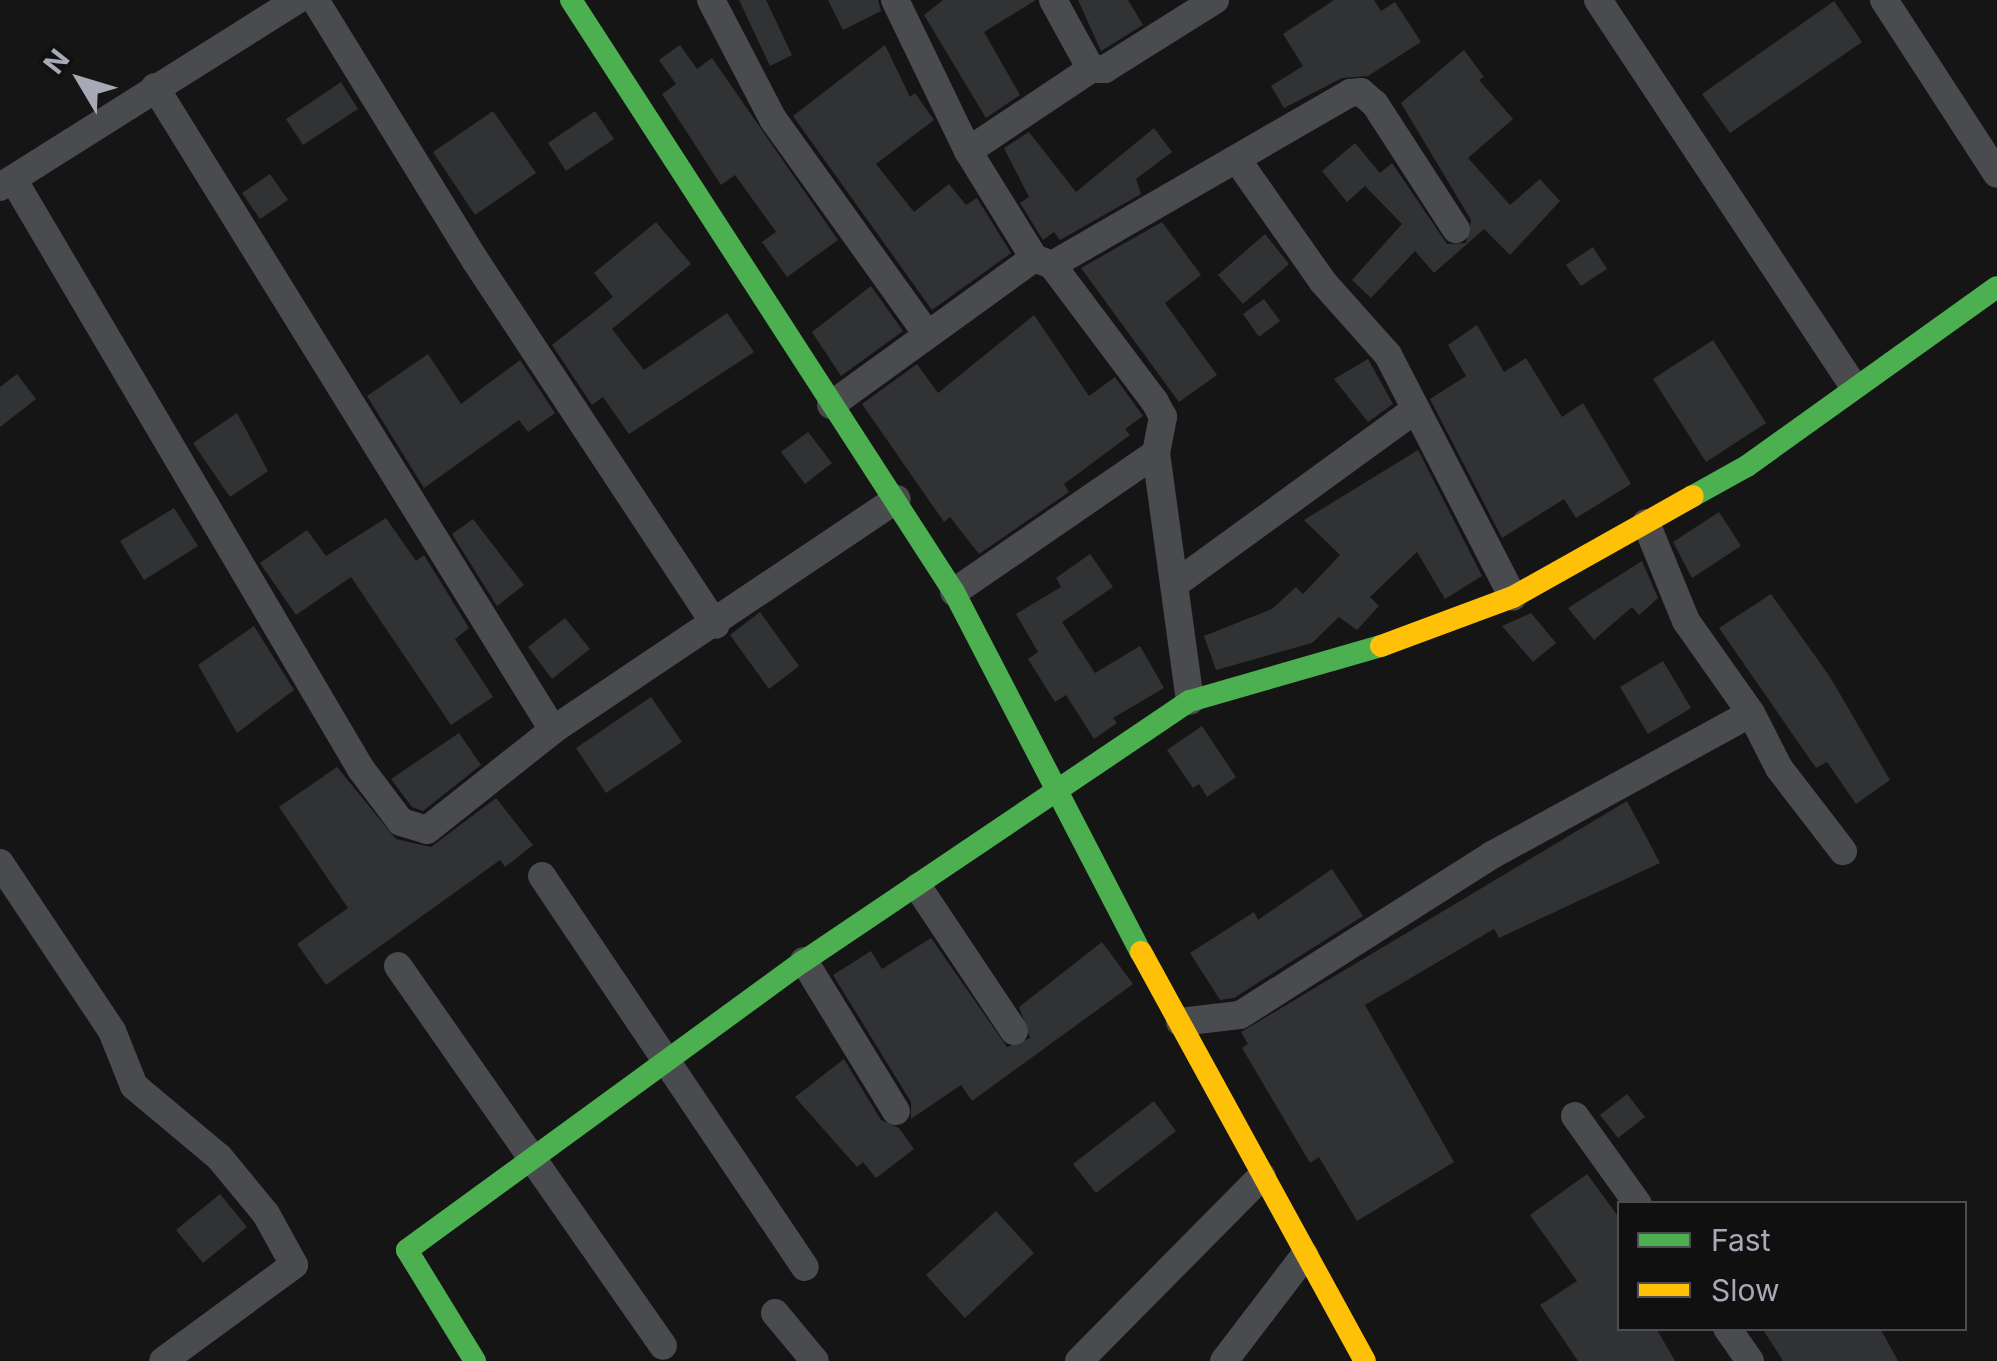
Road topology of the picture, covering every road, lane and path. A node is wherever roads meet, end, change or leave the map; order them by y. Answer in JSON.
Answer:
{"nodes":[{"id":1,"x":296,"y":0,"type":"edge"},
{"id":2,"x":315,"y":0,"type":"edge"},
{"id":3,"x":571,"y":0,"type":"edge"},
{"id":4,"x":711,"y":0,"type":"edge"},
{"id":5,"x":895,"y":0,"type":"edge"},
{"id":6,"x":1053,"y":0,"type":"edge"},
{"id":7,"x":1212,"y":0,"type":"edge"},
{"id":8,"x":1598,"y":0,"type":"edge"},
{"id":9,"x":1884,"y":0,"type":"edge"},
{"id":10,"x":1091,"y":69,"type":"junction"},
{"id":11,"x":155,"y":86,"type":"junction"},
{"id":12,"x":968,"y":151,"type":"junction"},
{"id":13,"x":1238,"y":161,"type":"junction"},
{"id":14,"x":1997,"y":174,"type":"edge"},
{"id":15,"x":6,"y":183,"type":"edge"},
{"id":16,"x":1456,"y":229,"type":"dead end"},
{"id":17,"x":1043,"y":262,"type":"junction"},
{"id":18,"x":1997,"y":287,"type":"edge"},
{"id":19,"x":927,"y":334,"type":"junction"},
{"id":20,"x":1853,"y":385,"type":"junction"},
{"id":21,"x":831,"y":405,"type":"junction"},
{"id":22,"x":1416,"y":409,"type":"junction"},
{"id":23,"x":1156,"y":453,"type":"junction"},
{"id":24,"x":897,"y":499,"type":"junction"},
{"id":25,"x":1646,"y":524,"type":"junction"},
{"id":26,"x":1178,"y":582,"type":"junction"},
{"id":27,"x":954,"y":592,"type":"junction"},
{"id":28,"x":1513,"y":597,"type":"junction"},
{"id":29,"x":716,"y":625,"type":"junction"},
{"id":30,"x":1190,"y":701,"type":"junction"},
{"id":31,"x":1751,"y":713,"type":"junction"},
{"id":32,"x":554,"y":730,"type":"junction"},
{"id":33,"x":1052,"y":790,"type":"junction"},
{"id":34,"x":1843,"y":851,"type":"dead end"},
{"id":35,"x":0,"y":862,"type":"edge"},
{"id":36,"x":542,"y":876,"type":"dead end"},
{"id":37,"x":918,"y":887,"type":"junction"},
{"id":38,"x":804,"y":961,"type":"junction"},
{"id":39,"x":398,"y":966,"type":"dead end"},
{"id":40,"x":1180,"y":1022,"type":"junction"},
{"id":41,"x":1014,"y":1030,"type":"dead end"},
{"id":42,"x":668,"y":1062,"type":"junction"},
{"id":43,"x":896,"y":1111,"type":"dead end"},
{"id":44,"x":1575,"y":1116,"type":"dead end"},
{"id":45,"x":532,"y":1160,"type":"junction"},
{"id":46,"x":1262,"y":1176,"type":"junction"},
{"id":47,"x":1636,"y":1201,"type":"edge"},
{"id":48,"x":1305,"y":1255,"type":"junction"},
{"id":49,"x":804,"y":1267,"type":"dead end"},
{"id":50,"x":775,"y":1313,"type":"dead end"},
{"id":51,"x":1729,"y":1331,"type":"edge"},
{"id":52,"x":663,"y":1346,"type":"dead end"},
{"id":53,"x":163,"y":1361,"type":"edge"},
{"id":54,"x":474,"y":1361,"type":"edge"},
{"id":55,"x":815,"y":1361,"type":"edge"},
{"id":56,"x":1079,"y":1361,"type":"edge"},
{"id":57,"x":1224,"y":1361,"type":"edge"},
{"id":58,"x":1366,"y":1361,"type":"edge"},
{"id":59,"x":1750,"y":1361,"type":"edge"}],
"edges":[{"from":1,"to":11,"type":"street"},
{"from":2,"to":29,"type":"street"},
{"from":3,"to":21,"type":"street"},
{"from":4,"to":19,"type":"street"},
{"from":5,"to":12,"type":"street"},
{"from":6,"to":10,"type":"street"},
{"from":7,"to":10,"type":"street"},
{"from":8,"to":20,"type":"street"},
{"from":9,"to":14,"type":"street"},
{"from":10,"to":12,"type":"street"},
{"from":11,"to":15,"type":"street"},
{"from":11,"to":32,"type":"street"},
{"from":12,"to":17,"type":"street"},
{"from":13,"to":16,"type":"street"},
{"from":13,"to":17,"type":"street"},
{"from":13,"to":22,"type":"street"},
{"from":15,"to":32,"type":"street"},
{"from":17,"to":19,"type":"street"},
{"from":17,"to":23,"type":"street"},
{"from":18,"to":20,"type":"street"},
{"from":19,"to":21,"type":"street"},
{"from":20,"to":25,"type":"street"},
{"from":21,"to":24,"type":"street"},
{"from":22,"to":26,"type":"street"},
{"from":22,"to":28,"type":"street"},
{"from":23,"to":26,"type":"street"},
{"from":23,"to":27,"type":"street"},
{"from":24,"to":27,"type":"street"},
{"from":24,"to":29,"type":"street"},
{"from":25,"to":28,"type":"street"},
{"from":25,"to":31,"type":"street"},
{"from":26,"to":30,"type":"street"},
{"from":27,"to":33,"type":"street"},
{"from":28,"to":30,"type":"street"},
{"from":29,"to":32,"type":"street"},
{"from":30,"to":33,"type":"street"},
{"from":31,"to":34,"type":"street"},
{"from":31,"to":40,"type":"street"},
{"from":33,"to":37,"type":"street"},
{"from":33,"to":40,"type":"street"},
{"from":35,"to":53,"type":"street"},
{"from":36,"to":42,"type":"street"},
{"from":37,"to":38,"type":"street"},
{"from":37,"to":41,"type":"street"},
{"from":38,"to":42,"type":"street"},
{"from":38,"to":43,"type":"street"},
{"from":39,"to":45,"type":"street"},
{"from":40,"to":46,"type":"street"},
{"from":42,"to":45,"type":"street"},
{"from":42,"to":49,"type":"street"},
{"from":44,"to":47,"type":"street"},
{"from":45,"to":52,"type":"street"},
{"from":45,"to":54,"type":"street"},
{"from":46,"to":48,"type":"street"},
{"from":46,"to":56,"type":"street"},
{"from":48,"to":57,"type":"street"},
{"from":48,"to":58,"type":"street"},
{"from":50,"to":55,"type":"street"},
{"from":51,"to":59,"type":"street"}]}
